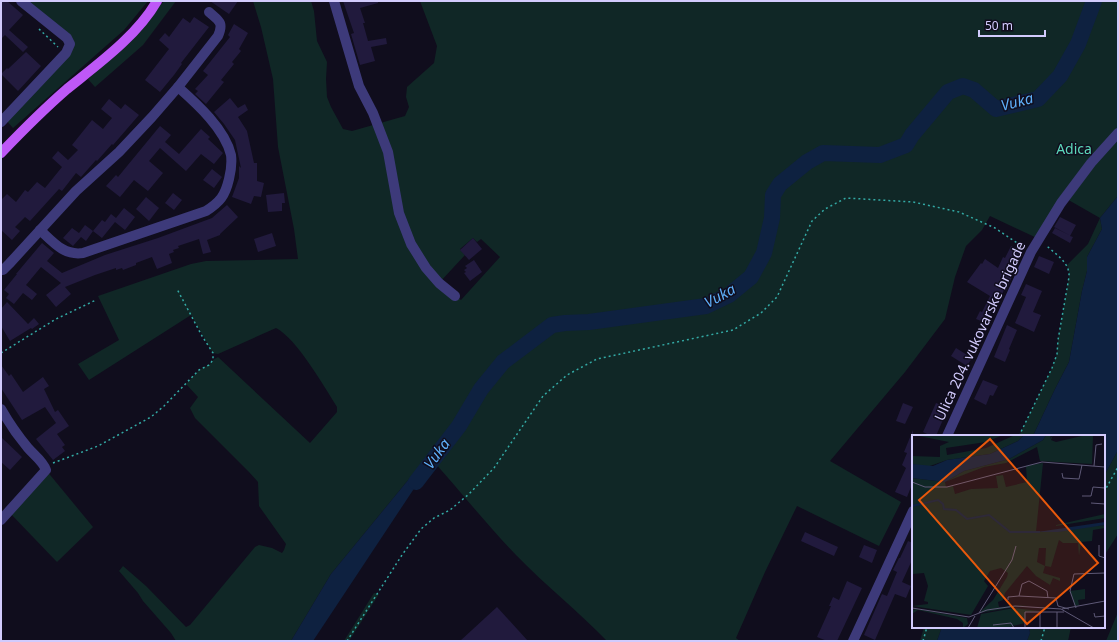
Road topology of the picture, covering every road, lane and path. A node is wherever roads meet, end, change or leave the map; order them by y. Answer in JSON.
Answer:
{"nodes":[{"id":1,"x":21,"y":1,"type":"edge"},
{"id":2,"x":157,"y":1,"type":"edge"},
{"id":3,"x":334,"y":1,"type":"edge"},
{"id":4,"x":209,"y":12,"type":"dead end"},
{"id":5,"x":39,"y":28,"type":"dead end"},
{"id":6,"x":61,"y":49,"type":"dead end"},
{"id":7,"x":178,"y":87,"type":"junction"},
{"id":8,"x":1,"y":121,"type":"edge"},
{"id":9,"x":1118,"y":133,"type":"edge"},
{"id":10,"x":1,"y":153,"type":"edge"},
{"id":11,"x":40,"y":230,"type":"junction"},
{"id":12,"x":1039,"y":239,"type":"junction"},
{"id":13,"x":1031,"y":252,"type":"junction"},
{"id":14,"x":1,"y":270,"type":"edge"},
{"id":15,"x":177,"y":289,"type":"dead end"},
{"id":16,"x":455,"y":296,"type":"dead end"},
{"id":17,"x":96,"y":300,"type":"dead end"},
{"id":18,"x":1,"y":353,"type":"edge"},
{"id":19,"x":1,"y":409,"type":"edge"},
{"id":20,"x":947,"y":435,"type":"edge"},
{"id":21,"x":1019,"y":435,"type":"edge"},
{"id":22,"x":44,"y":465,"type":"junction"},
{"id":23,"x":1118,"y":467,"type":"edge"},
{"id":24,"x":1105,"y":490,"type":"edge"},
{"id":25,"x":912,"y":513,"type":"edge"},
{"id":26,"x":1,"y":520,"type":"edge"},
{"id":27,"x":927,"y":628,"type":"edge"},
{"id":28,"x":1046,"y":628,"type":"edge"},
{"id":29,"x":347,"y":641,"type":"edge"},
{"id":30,"x":854,"y":641,"type":"edge"},
{"id":31,"x":923,"y":641,"type":"edge"},
{"id":32,"x":1042,"y":641,"type":"edge"}],
"edges":[{"from":1,"to":8,"type":"street"},
{"from":2,"to":10,"type":"main road"},
{"from":3,"to":16,"type":"street"},
{"from":4,"to":7,"type":"street"},
{"from":5,"to":6,"type":"path"},
{"from":7,"to":11,"type":"street"},
{"from":7,"to":11,"type":"street"},
{"from":9,"to":12,"type":"street","name":"Ulica 204. vukovarske brigade"},
{"from":11,"to":14,"type":"street"},
{"from":12,"to":13,"type":"street","name":"Ulica 204. vukovarske brigade"},
{"from":12,"to":21,"type":"path"},
{"from":13,"to":20,"type":"street","name":"Ulica 204. vukovarske brigade"},
{"from":13,"to":29,"type":"path"},
{"from":15,"to":22,"type":"path"},
{"from":17,"to":18,"type":"path"},
{"from":19,"to":22,"type":"street"},
{"from":22,"to":26,"type":"street"},
{"from":23,"to":24,"type":"path"},
{"from":25,"to":30,"type":"street"},
{"from":27,"to":31,"type":"path"},
{"from":28,"to":32,"type":"path"}]}
